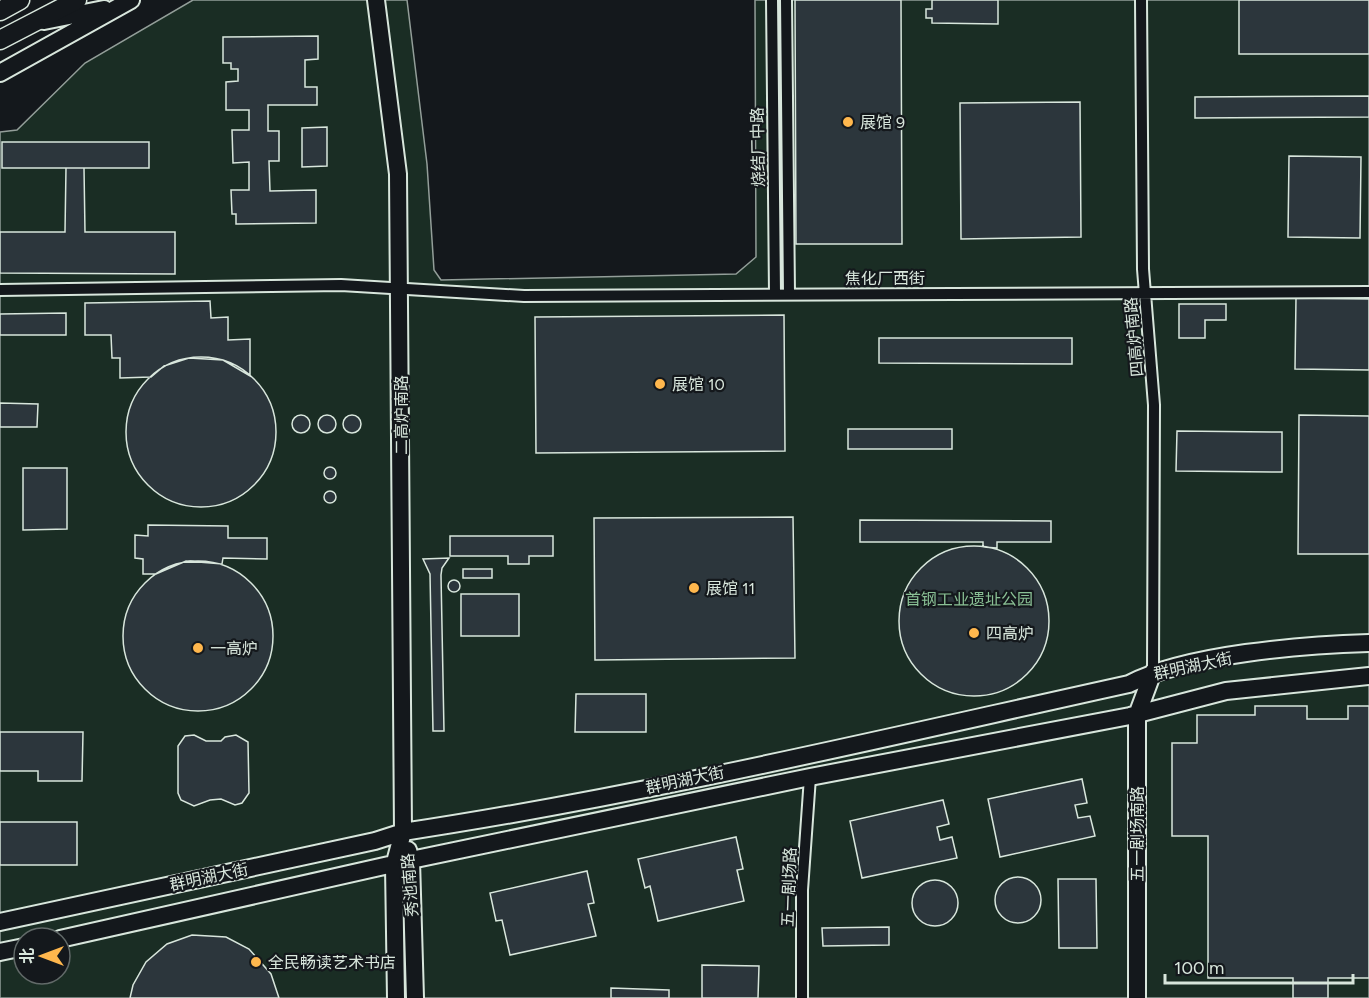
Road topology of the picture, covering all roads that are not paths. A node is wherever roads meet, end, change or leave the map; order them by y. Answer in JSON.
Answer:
{"nodes":[{"id":1,"x":20,"y":0,"type":"edge"},
{"id":2,"x":77,"y":0,"type":"edge"},
{"id":3,"x":376,"y":0,"type":"edge"},
{"id":4,"x":772,"y":0,"type":"edge"},
{"id":5,"x":786,"y":0,"type":"edge"},
{"id":6,"x":1141,"y":0,"type":"edge"},
{"id":7,"x":126,"y":3,"type":"edge"},
{"id":8,"x":0,"y":11,"type":"edge"},
{"id":9,"x":38,"y":22,"type":"junction"},
{"id":10,"x":0,"y":40,"type":"edge"},
{"id":11,"x":0,"y":73,"type":"edge"},
{"id":12,"x":401,"y":287,"type":"junction"},
{"id":13,"x":0,"y":290,"type":"edge"},
{"id":14,"x":1369,"y":292,"type":"edge"},
{"id":15,"x":775,"y":294,"type":"junction"},
{"id":16,"x":789,"y":294,"type":"junction"},
{"id":17,"x":1145,"y":295,"type":"junction"},
{"id":18,"x":1369,"y":643,"type":"edge"},
{"id":19,"x":1153,"y":672,"type":"junction"},
{"id":20,"x":1369,"y":676,"type":"edge"},
{"id":21,"x":1137,"y":715,"type":"junction"},
{"id":22,"x":810,"y":777,"type":"junction"},
{"id":23,"x":403,"y":832,"type":"junction"},
{"id":24,"x":411,"y":860,"type":"junction"},
{"id":25,"x":394,"y":866,"type":"junction"},
{"id":26,"x":0,"y":922,"type":"edge"},
{"id":27,"x":72,"y":936,"type":"edge"},
{"id":28,"x":396,"y":998,"type":"edge"},
{"id":29,"x":415,"y":998,"type":"edge"},
{"id":30,"x":802,"y":998,"type":"edge"},
{"id":31,"x":1137,"y":998,"type":"edge"}],
"edges":[{"from":1,"to":8,"type":"main road"},
{"from":2,"to":9,"type":"main road"},
{"from":3,"to":12,"type":"main road","name":"二高炉南路"},
{"from":4,"to":15,"type":"street","name":"烧结厂中路"},
{"from":5,"to":16,"type":"street","name":"烧结厂中路"},
{"from":6,"to":17,"type":"street","name":"四高炉南路"},
{"from":7,"to":9,"type":"main road"},
{"from":7,"to":11,"type":"main road"},
{"from":9,"to":10,"type":"main road"},
{"from":12,"to":13,"type":"street","name":"焦化厂西街"},
{"from":12,"to":15,"type":"street","name":"焦化厂西街"},
{"from":12,"to":23,"type":"main road","name":"二高炉南路"},
{"from":14,"to":17,"type":"street","name":"焦化厂西街"},
{"from":15,"to":16,"type":"street","name":"焦化厂西街"},
{"from":16,"to":17,"type":"street","name":"焦化厂西街"},
{"from":17,"to":19,"type":"street","name":"四高炉南路"},
{"from":18,"to":19,"type":"main road","name":"群明湖大街"},
{"from":19,"to":21,"type":"main road","name":"五一剧场南路"},
{"from":19,"to":23,"type":"main road","name":"群明湖大街"},
{"from":20,"to":21,"type":"main road","name":"群明湖大街"},
{"from":21,"to":22,"type":"main road","name":"群明湖大街"},
{"from":21,"to":31,"type":"main road","name":"五一剧场南路"},
{"from":22,"to":24,"type":"main road","name":"群明湖大街"},
{"from":22,"to":30,"type":"street","name":"五一剧场路"},
{"from":23,"to":24,"type":"main road","name":"秀池南路"},
{"from":23,"to":25,"type":"main road","name":"秀池南路"},
{"from":23,"to":26,"type":"main road","name":"群明湖大街"},
{"from":24,"to":25,"type":"main road","name":"群明湖大街"},
{"from":24,"to":29,"type":"main road","name":"秀池南路"},
{"from":25,"to":27,"type":"main road","name":"群明湖大街"},
{"from":25,"to":28,"type":"main road","name":"秀池南路"}]}
